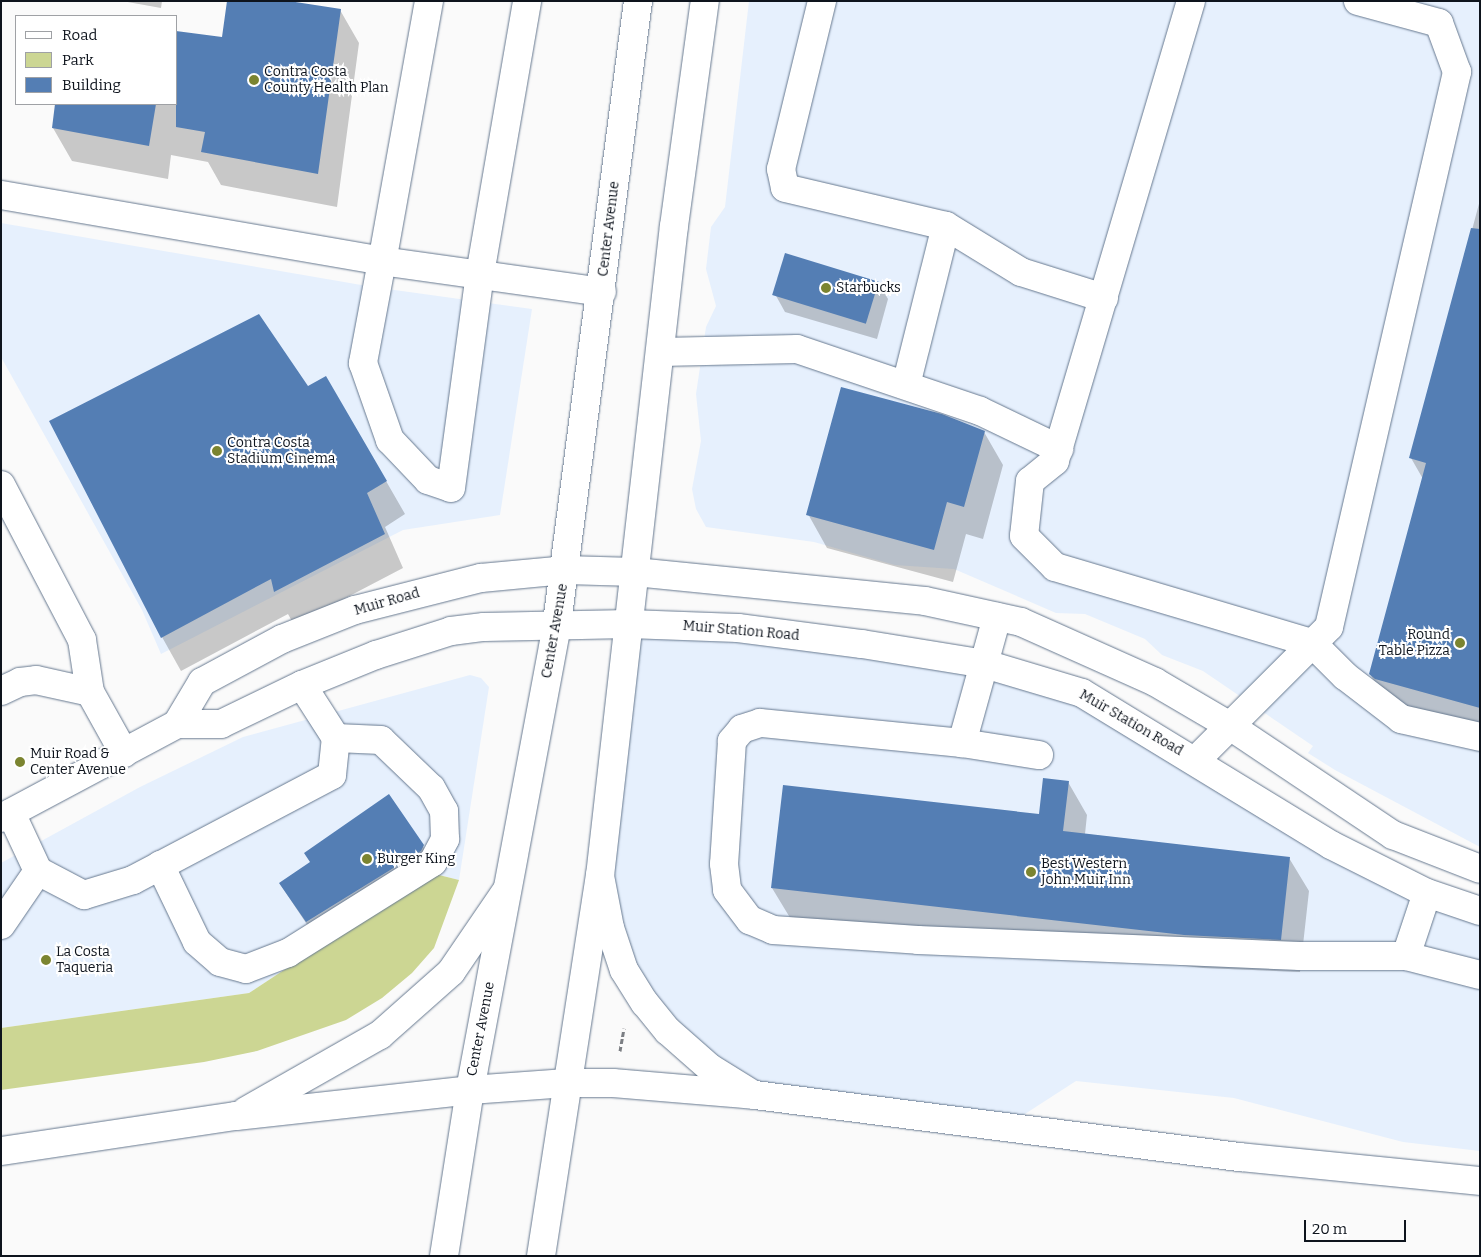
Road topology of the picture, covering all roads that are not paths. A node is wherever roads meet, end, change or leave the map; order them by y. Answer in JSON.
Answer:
{"nodes":[{"id":1,"x":429,"y":1,"type":"edge"},
{"id":2,"x":527,"y":1,"type":"edge"},
{"id":3,"x":638,"y":1,"type":"edge"},
{"id":4,"x":705,"y":1,"type":"edge"},
{"id":5,"x":822,"y":1,"type":"edge"},
{"id":6,"x":1192,"y":1,"type":"edge"},
{"id":7,"x":1358,"y":1,"type":"edge"},
{"id":8,"x":1,"y":196,"type":"edge"},
{"id":9,"x":946,"y":226,"type":"junction"},
{"id":10,"x":382,"y":261,"type":"junction"},
{"id":11,"x":480,"y":274,"type":"junction"},
{"id":12,"x":602,"y":292,"type":"junction"},
{"id":13,"x":1104,"y":298,"type":"junction"},
{"id":14,"x":661,"y":352,"type":"junction"},
{"id":15,"x":906,"y":385,"type":"junction"},
{"id":16,"x":1059,"y":449,"type":"junction"},
{"id":17,"x":1,"y":485,"type":"edge"},
{"id":18,"x":565,"y":570,"type":"junction"},
{"id":19,"x":635,"y":572,"type":"junction"},
{"id":20,"x":997,"y":617,"type":"junction"},
{"id":21,"x":557,"y":623,"type":"junction"},
{"id":22,"x":629,"y":624,"type":"junction"},
{"id":23,"x":1312,"y":643,"type":"junction"},
{"id":24,"x":985,"y":664,"type":"junction"},
{"id":25,"x":302,"y":685,"type":"junction"},
{"id":26,"x":1,"y":691,"type":"edge"},
{"id":27,"x":90,"y":692,"type":"junction"},
{"id":28,"x":177,"y":724,"type":"junction"},
{"id":29,"x":1230,"y":726,"type":"junction"},
{"id":30,"x":1480,"y":737,"type":"edge"},
{"id":31,"x":336,"y":738,"type":"junction"},
{"id":32,"x":962,"y":743,"type":"junction"},
{"id":33,"x":124,"y":753,"type":"junction"},
{"id":34,"x":1039,"y":755,"type":"dead end"},
{"id":35,"x":1196,"y":760,"type":"junction"},
{"id":36,"x":6,"y":815,"type":"edge"},
{"id":37,"x":160,"y":865,"type":"junction"},
{"id":38,"x":1480,"y":869,"type":"edge"},
{"id":39,"x":38,"y":871,"type":"junction"},
{"id":40,"x":600,"y":876,"type":"junction"},
{"id":41,"x":507,"y":890,"type":"junction"},
{"id":42,"x":1427,"y":893,"type":"junction"},
{"id":43,"x":1480,"y":911,"type":"edge"},
{"id":44,"x":1,"y":925,"type":"edge"},
{"id":45,"x":1406,"y":956,"type":"junction"},
{"id":46,"x":1480,"y":975,"type":"edge"},
{"id":47,"x":567,"y":1083,"type":"junction"},
{"id":48,"x":470,"y":1090,"type":"junction"},
{"id":49,"x":755,"y":1095,"type":"junction"},
{"id":50,"x":236,"y":1116,"type":"junction"},
{"id":51,"x":1,"y":1151,"type":"edge"},
{"id":52,"x":1480,"y":1181,"type":"edge"},
{"id":53,"x":444,"y":1256,"type":"edge"},
{"id":54,"x":541,"y":1256,"type":"edge"}],
"edges":[{"from":1,"to":10,"type":"main road"},
{"from":2,"to":11,"type":"main road"},
{"from":3,"to":12,"type":"main road","name":"Center Avenue"},
{"from":4,"to":14,"type":"main road"},
{"from":5,"to":9,"type":"main road"},
{"from":6,"to":13,"type":"main road"},
{"from":7,"to":23,"type":"main road"},
{"from":8,"to":10,"type":"main road"},
{"from":9,"to":13,"type":"main road"},
{"from":9,"to":15,"type":"main road"},
{"from":10,"to":11,"type":"main road"},
{"from":10,"to":11,"type":"main road"},
{"from":11,"to":12,"type":"main road"},
{"from":12,"to":18,"type":"main road","name":"Center Avenue"},
{"from":13,"to":16,"type":"main road"},
{"from":14,"to":15,"type":"main road"},
{"from":14,"to":19,"type":"main road"},
{"from":15,"to":16,"type":"main road"},
{"from":16,"to":23,"type":"main road"},
{"from":17,"to":27,"type":"main road"},
{"from":18,"to":19,"type":"main road","name":"Muir Road"},
{"from":18,"to":21,"type":"main road","name":"Center Avenue"},
{"from":18,"to":28,"type":"main road","name":"Muir Road"},
{"from":19,"to":20,"type":"main road"},
{"from":19,"to":22,"type":"main road"},
{"from":20,"to":24,"type":"main road"},
{"from":20,"to":29,"type":"main road"},
{"from":21,"to":22,"type":"main road"},
{"from":21,"to":25,"type":"main road"},
{"from":21,"to":41,"type":"main road","name":"Center Avenue"},
{"from":22,"to":24,"type":"main road","name":"Muir Station Road"},
{"from":22,"to":40,"type":"main road"},
{"from":23,"to":29,"type":"main road"},
{"from":23,"to":30,"type":"main road"},
{"from":24,"to":32,"type":"main road"},
{"from":24,"to":35,"type":"main road","name":"Muir Station Road"},
{"from":25,"to":28,"type":"main road"},
{"from":25,"to":31,"type":"main road"},
{"from":26,"to":27,"type":"main road"},
{"from":27,"to":33,"type":"main road"},
{"from":28,"to":33,"type":"main road"},
{"from":29,"to":35,"type":"main road"},
{"from":29,"to":38,"type":"main road"},
{"from":31,"to":37,"type":"main road"},
{"from":31,"to":37,"type":"main road"},
{"from":32,"to":34,"type":"main road"},
{"from":32,"to":45,"type":"main road"},
{"from":33,"to":36,"type":"main road"},
{"from":35,"to":42,"type":"main road","name":"Muir Station Road"},
{"from":36,"to":39,"type":"main road"},
{"from":37,"to":39,"type":"main road"},
{"from":39,"to":44,"type":"main road"},
{"from":40,"to":47,"type":"main road"},
{"from":40,"to":49,"type":"main road"},
{"from":41,"to":48,"type":"main road","name":"Center Avenue"},
{"from":41,"to":50,"type":"main road"},
{"from":42,"to":43,"type":"main road","name":"Muir Station Road"},
{"from":42,"to":45,"type":"main road"},
{"from":45,"to":46,"type":"main road"},
{"from":47,"to":48,"type":"main road"},
{"from":47,"to":49,"type":"main road"},
{"from":47,"to":54,"type":"main road"},
{"from":48,"to":50,"type":"main road"},
{"from":48,"to":53,"type":"main road","name":"Center Avenue"},
{"from":49,"to":52,"type":"main road"},
{"from":50,"to":51,"type":"main road"}]}
